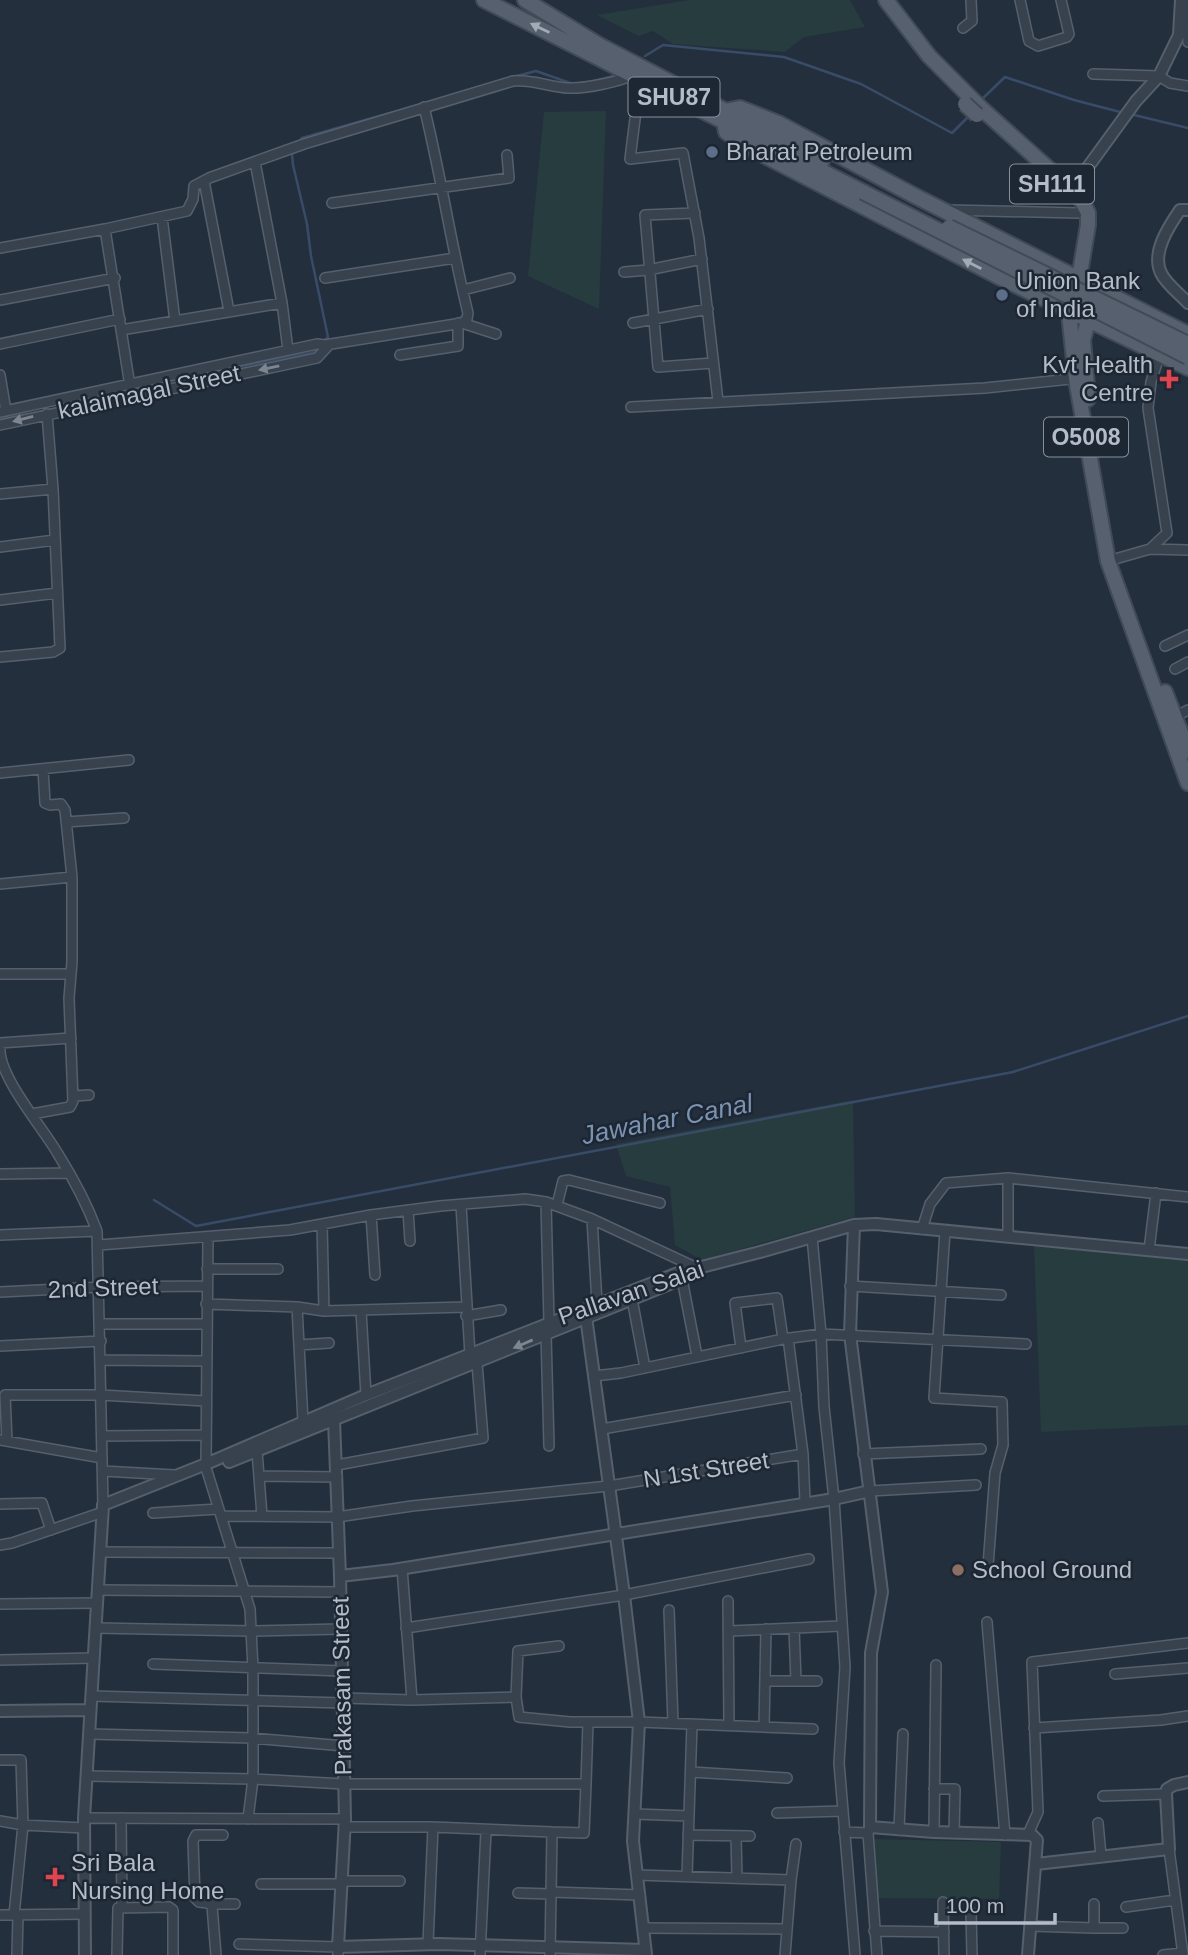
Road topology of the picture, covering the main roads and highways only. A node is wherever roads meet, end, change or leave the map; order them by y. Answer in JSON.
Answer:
{"nodes":[{"id":1,"x":484,"y":0,"type":"edge"},
{"id":2,"x":525,"y":0,"type":"edge"},
{"id":3,"x":878,"y":0,"type":"edge"},
{"id":4,"x":886,"y":0,"type":"edge"},
{"id":5,"x":597,"y":50,"type":"junction"},
{"id":6,"x":636,"y":74,"type":"junction"},
{"id":7,"x":968,"y":101,"type":"junction"},
{"id":8,"x":979,"y":112,"type":"junction"},
{"id":9,"x":725,"y":116,"type":"junction"},
{"id":10,"x":865,"y":188,"type":"junction"},
{"id":11,"x":1035,"y":255,"type":"junction"},
{"id":12,"x":1076,"y":277,"type":"junction"},
{"id":13,"x":1020,"y":287,"type":"junction"},
{"id":14,"x":1069,"y":313,"type":"junction"},
{"id":15,"x":1156,"y":317,"type":"junction"},
{"id":16,"x":1088,"y":321,"type":"junction"},
{"id":17,"x":1188,"y":334,"type":"edge"},
{"id":18,"x":1142,"y":344,"type":"junction"},
{"id":19,"x":1188,"y":344,"type":"edge"},
{"id":20,"x":1188,"y":357,"type":"edge"},
{"id":21,"x":1188,"y":368,"type":"edge"},
{"id":22,"x":1081,"y":378,"type":"junction"},
{"id":23,"x":1176,"y":716,"type":"edge"},
{"id":24,"x":1188,"y":751,"type":"edge"},
{"id":25,"x":1188,"y":783,"type":"edge"}],
"edges":[{"from":5,"to":1,"type":"main road","number":"SHU87","one_way":true},
{"from":2,"to":5,"type":"main road","number":"SHU87"},
{"from":3,"to":7,"type":"main road","number":"SH111"},
{"from":4,"to":7,"type":"main road","number":"SH111"},
{"from":5,"to":6,"type":"main road","number":"SHU87"},
{"from":5,"to":6,"type":"main road","number":"SHU87"},
{"from":6,"to":9,"type":"main road","number":"SHU87"},
{"from":7,"to":8,"type":"main road","number":"SH111","bridge":true},
{"from":8,"to":12,"type":"main road","number":"SH111"},
{"from":8,"to":12,"type":"main road","number":"SH111"},
{"from":9,"to":10,"type":"main road","number":"SHU87"},
{"from":9,"to":11,"type":"main road"},
{"from":13,"to":9,"type":"main road","one_way":true},
{"from":10,"to":19,"type":"main road","number":"SHU87","bridge":true},
{"from":10,"to":20,"type":"main road","number":"SHU87","bridge":true},
{"from":11,"to":12,"type":"main road"},
{"from":11,"to":13,"type":"main road"},
{"from":12,"to":15,"type":"main road"},
{"from":13,"to":14,"type":"main road"},
{"from":14,"to":16,"type":"main road"},
{"from":14,"to":22,"type":"main road","number":"O5008"},
{"from":15,"to":17,"type":"main road"},
{"from":15,"to":18,"type":"main road"},
{"from":16,"to":18,"type":"main road"},
{"from":16,"to":22,"type":"main road","number":"O5008"},
{"from":18,"to":21,"type":"main road"},
{"from":22,"to":23,"type":"main road","number":"O5008"},
{"from":23,"to":24,"type":"main road"},
{"from":23,"to":25,"type":"main road"}]}
